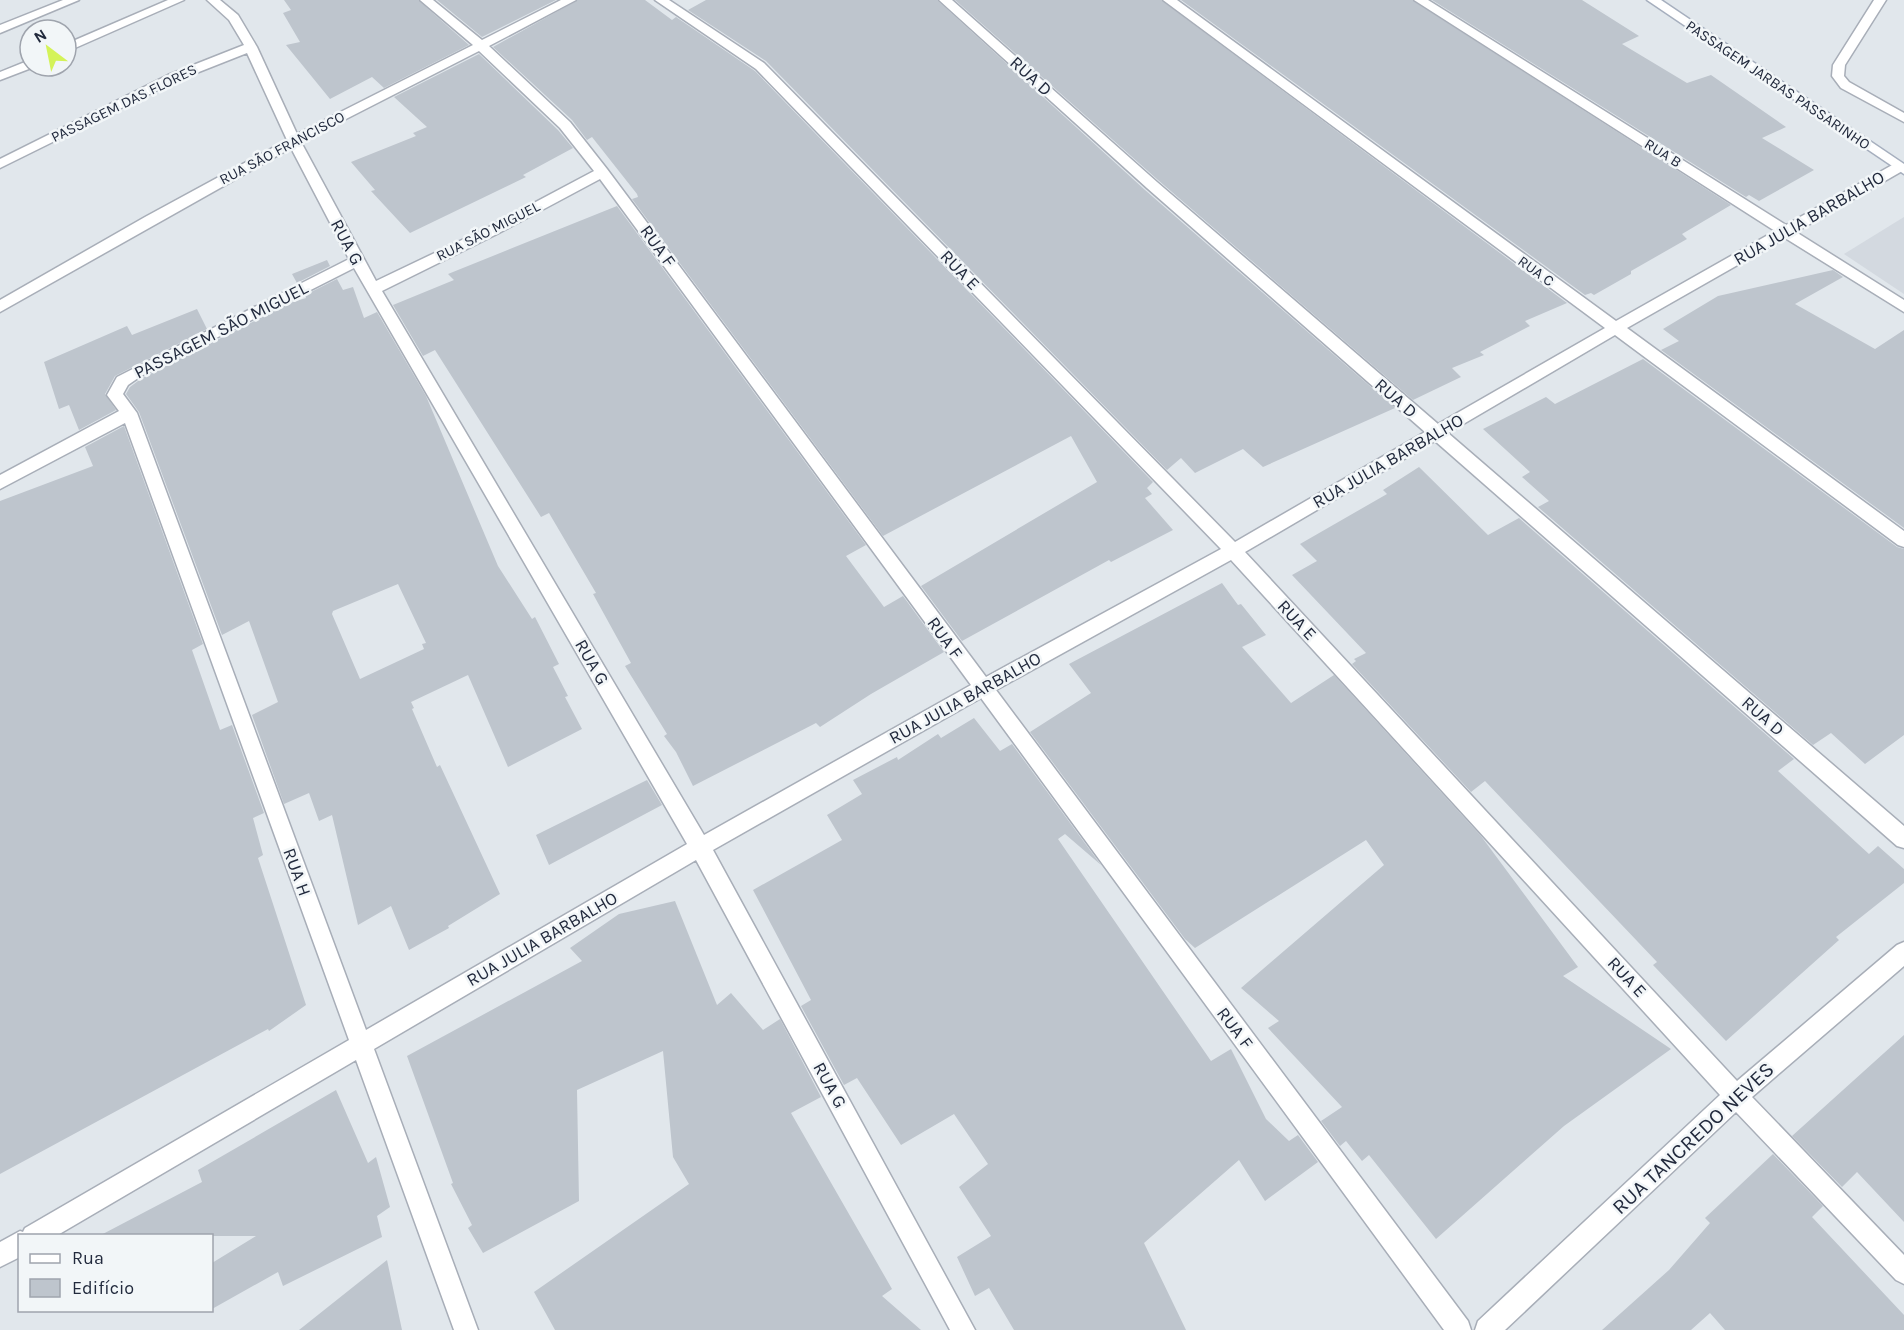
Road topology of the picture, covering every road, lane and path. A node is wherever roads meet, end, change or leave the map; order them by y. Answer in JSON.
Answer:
{"nodes":[{"id":1,"x":73,"y":0,"type":"edge"},
{"id":2,"x":178,"y":0,"type":"edge"},
{"id":3,"x":213,"y":0,"type":"edge"},
{"id":4,"x":426,"y":0,"type":"edge"},
{"id":5,"x":570,"y":0,"type":"edge"},
{"id":6,"x":661,"y":0,"type":"edge"},
{"id":7,"x":945,"y":0,"type":"edge"},
{"id":8,"x":1169,"y":0,"type":"edge"},
{"id":9,"x":1420,"y":0,"type":"edge"},
{"id":10,"x":1653,"y":0,"type":"edge"},
{"id":11,"x":1880,"y":0,"type":"edge"},
{"id":12,"x":0,"y":29,"type":"edge"},
{"id":13,"x":78,"y":43,"type":"edge"},
{"id":14,"x":480,"y":45,"type":"junction"},
{"id":15,"x":250,"y":47,"type":"junction"},
{"id":16,"x":18,"y":69,"type":"edge"},
{"id":17,"x":0,"y":76,"type":"edge"},
{"id":18,"x":1904,"y":118,"type":"edge"},
{"id":19,"x":294,"y":141,"type":"junction"},
{"id":20,"x":0,"y":164,"type":"edge"},
{"id":21,"x":1902,"y":168,"type":"edge"},
{"id":22,"x":602,"y":172,"type":"junction"},
{"id":23,"x":1786,"y":231,"type":"junction"},
{"id":24,"x":357,"y":261,"type":"junction"},
{"id":25,"x":373,"y":289,"type":"junction"},
{"id":26,"x":0,"y":307,"type":"edge"},
{"id":27,"x":1904,"y":307,"type":"edge"},
{"id":28,"x":1614,"y":329,"type":"junction"},
{"id":29,"x":129,"y":413,"type":"junction"},
{"id":30,"x":1436,"y":433,"type":"junction"},
{"id":31,"x":0,"y":483,"type":"edge"},
{"id":32,"x":1904,"y":540,"type":"edge"},
{"id":33,"x":1233,"y":551,"type":"junction"},
{"id":34,"x":982,"y":688,"type":"junction"},
{"id":35,"x":1904,"y":839,"type":"edge"},
{"id":36,"x":700,"y":847,"type":"junction"},
{"id":37,"x":1904,"y":952,"type":"edge"},
{"id":38,"x":360,"y":1044,"type":"junction"},
{"id":39,"x":1736,"y":1096,"type":"junction"},
{"id":40,"x":36,"y":1234,"type":"edge"},
{"id":41,"x":18,"y":1244,"type":"edge"},
{"id":42,"x":0,"y":1255,"type":"edge"},
{"id":43,"x":1904,"y":1272,"type":"edge"},
{"id":44,"x":466,"y":1330,"type":"edge"},
{"id":45,"x":963,"y":1330,"type":"edge"},
{"id":46,"x":1459,"y":1330,"type":"edge"},
{"id":47,"x":1486,"y":1330,"type":"edge"}],
"edges":[{"from":1,"to":12,"type":"street"},
{"from":2,"to":13,"type":"street"},
{"from":3,"to":15,"type":"street","name":"RUA G"},
{"from":4,"to":14,"type":"street","name":"RUA F"},
{"from":5,"to":14,"type":"street","name":"RUA SÃO FRANCISCO"},
{"from":6,"to":33,"type":"street","name":"RUA E"},
{"from":7,"to":30,"type":"street","name":"RUA D"},
{"from":8,"to":28,"type":"street","name":"RUA C"},
{"from":9,"to":23,"type":"street","name":"RUA B"},
{"from":10,"to":21,"type":"street","name":"PASSAGEM JARBAS PASSARINHO"},
{"from":11,"to":18,"type":"street"},
{"from":14,"to":19,"type":"street","name":"RUA SÃO FRANCISCO"},
{"from":14,"to":22,"type":"street","name":"RUA F"},
{"from":15,"to":19,"type":"street","name":"RUA G"},
{"from":15,"to":20,"type":"street","name":"PASSAGEM DAS FLORES"},
{"from":16,"to":17,"type":"street"},
{"from":19,"to":24,"type":"street","name":"RUA G"},
{"from":19,"to":26,"type":"street","name":"RUA SÃO FRANCISCO"},
{"from":21,"to":23,"type":"street","name":"RUA JULIA BARBALHO"},
{"from":22,"to":25,"type":"street","name":"RUA SÃO MIGUEL"},
{"from":22,"to":34,"type":"street","name":"RUA F"},
{"from":23,"to":27,"type":"street","name":"RUA B"},
{"from":23,"to":28,"type":"street","name":"RUA JULIA BARBALHO"},
{"from":24,"to":25,"type":"street","name":"RUA G"},
{"from":24,"to":29,"type":"street","name":"PASSAGEM SÃO MIGUEL"},
{"from":25,"to":36,"type":"street","name":"RUA G"},
{"from":28,"to":30,"type":"street","name":"RUA JULIA BARBALHO"},
{"from":28,"to":32,"type":"street","name":"RUA C"},
{"from":29,"to":31,"type":"street"},
{"from":29,"to":38,"type":"street","name":"RUA H"},
{"from":30,"to":33,"type":"street","name":"RUA JULIA BARBALHO"},
{"from":30,"to":35,"type":"street","name":"RUA D"},
{"from":33,"to":34,"type":"street","name":"RUA JULIA BARBALHO"},
{"from":33,"to":39,"type":"street","name":"RUA E"},
{"from":34,"to":36,"type":"street","name":"RUA JULIA BARBALHO"},
{"from":34,"to":46,"type":"street","name":"RUA F"},
{"from":36,"to":38,"type":"street","name":"RUA JULIA BARBALHO"},
{"from":36,"to":45,"type":"street","name":"RUA G"},
{"from":37,"to":39,"type":"street","name":"RUA TANCREDO NEVES"},
{"from":38,"to":40,"type":"street","name":"RUA JULIA BARBALHO"},
{"from":38,"to":44,"type":"street","name":"RUA H"},
{"from":39,"to":43,"type":"street","name":"RUA E"},
{"from":39,"to":47,"type":"street","name":"RUA TANCREDO NEVES"},
{"from":41,"to":42,"type":"street"}]}
